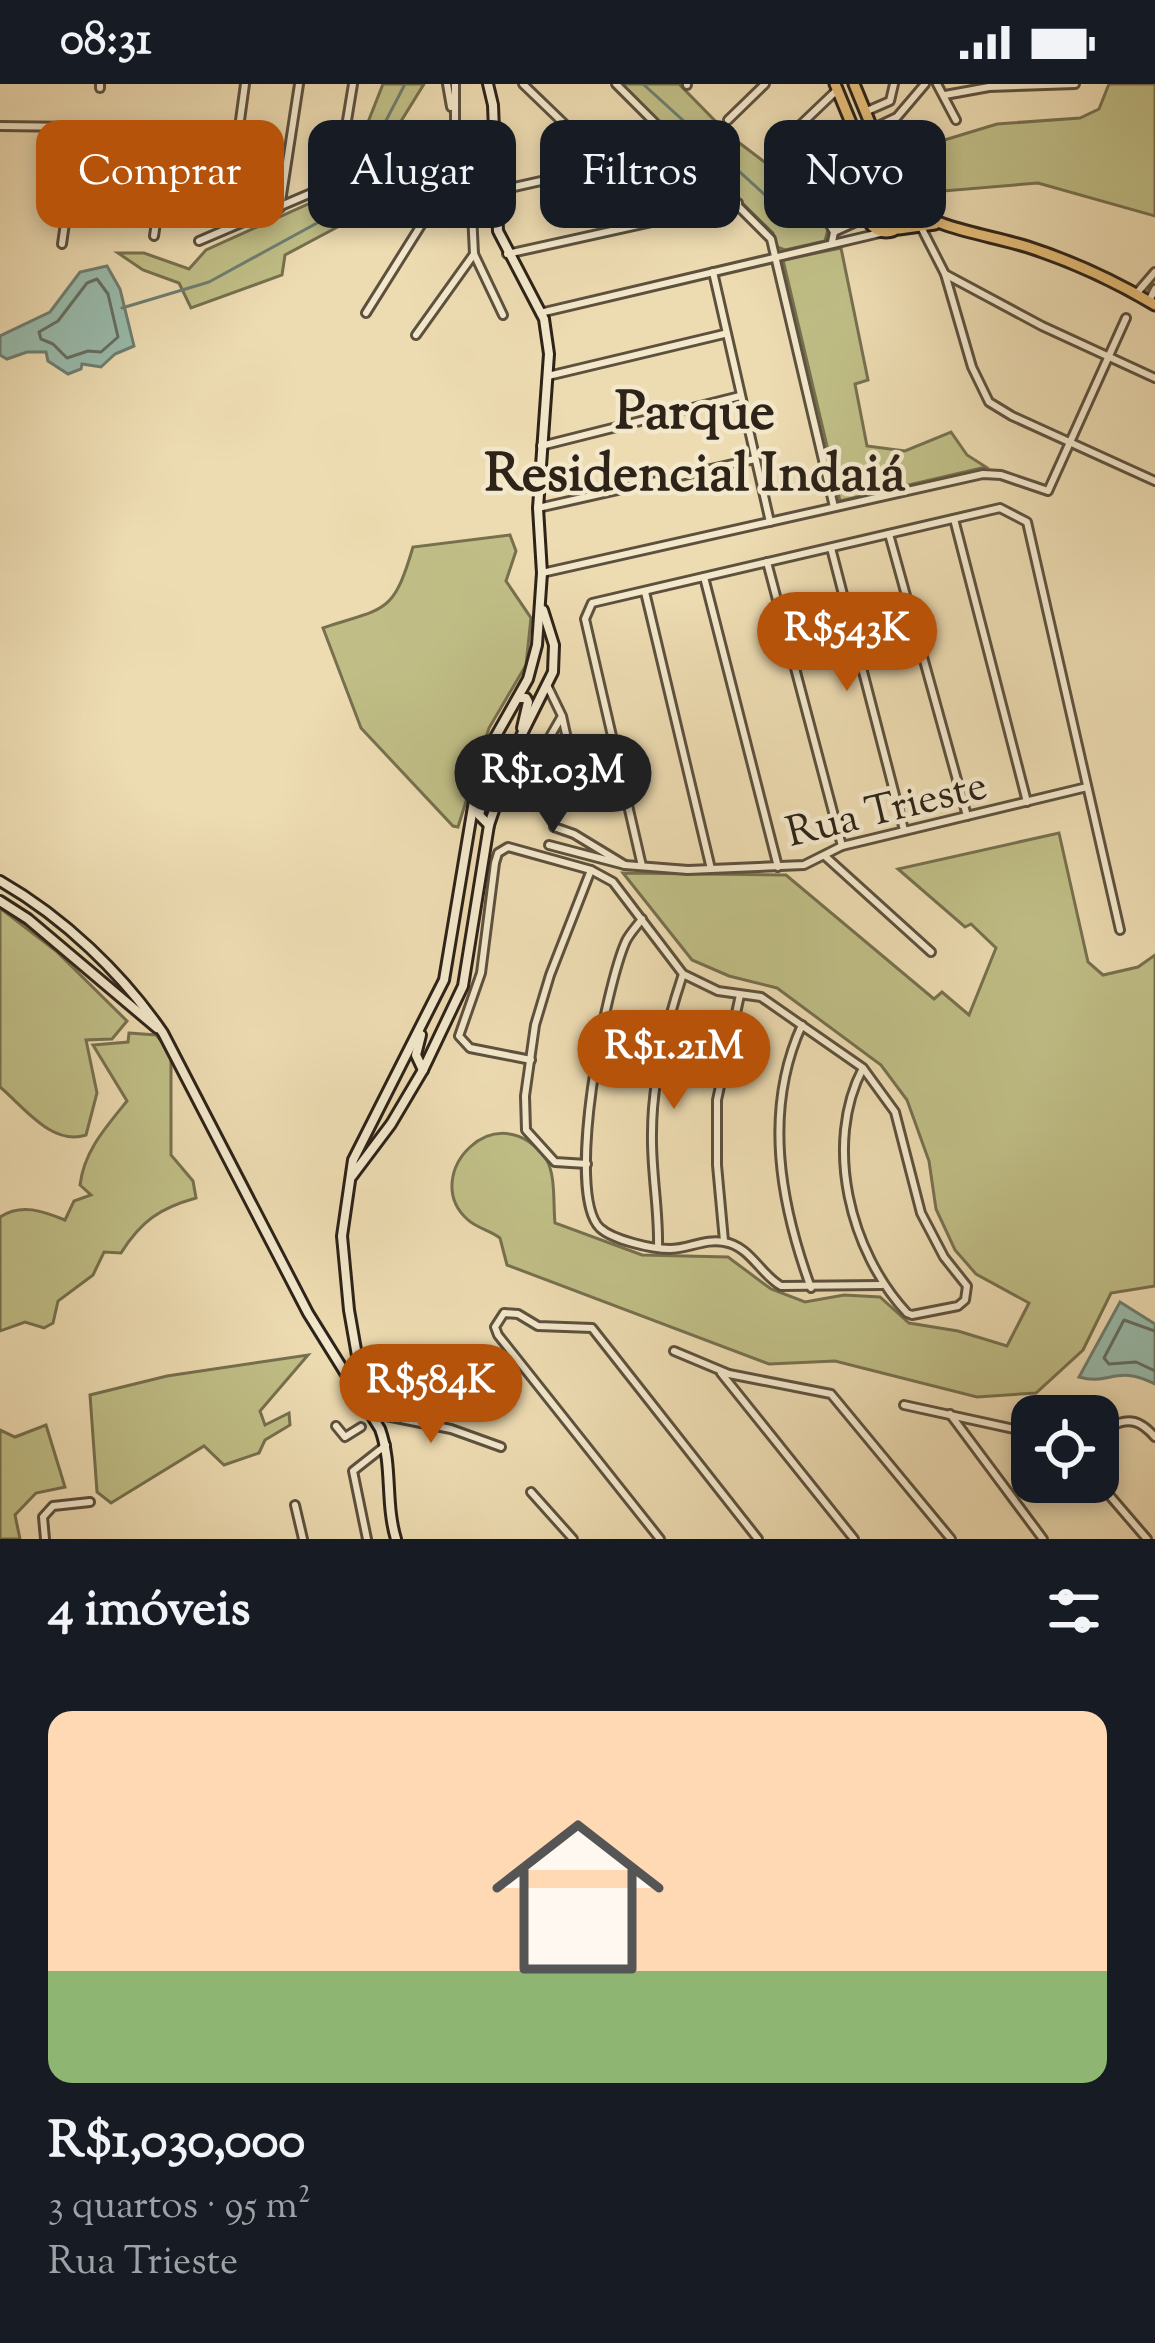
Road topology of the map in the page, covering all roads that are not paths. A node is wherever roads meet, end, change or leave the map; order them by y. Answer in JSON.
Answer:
{"nodes":[{"id":1,"x":244,"y":84,"type":"edge"},
{"id":2,"x":299,"y":84,"type":"edge"},
{"id":3,"x":353,"y":84,"type":"edge"},
{"id":4,"x":451,"y":84,"type":"edge"},
{"id":5,"x":488,"y":84,"type":"edge"},
{"id":6,"x":523,"y":84,"type":"edge"},
{"id":7,"x":616,"y":84,"type":"edge"},
{"id":8,"x":765,"y":84,"type":"edge"},
{"id":9,"x":854,"y":84,"type":"edge"},
{"id":10,"x":894,"y":84,"type":"edge"},
{"id":11,"x":925,"y":84,"type":"edge"},
{"id":12,"x":937,"y":84,"type":"edge"},
{"id":13,"x":1075,"y":84,"type":"edge"},
{"id":14,"x":990,"y":86,"type":"edge"},
{"id":15,"x":836,"y":87,"type":"edge"},
{"id":16,"x":945,"y":94,"type":"junction"},
{"id":17,"x":867,"y":110,"type":"junction"},
{"id":18,"x":456,"y":120,"type":"edge"},
{"id":19,"x":494,"y":120,"type":"edge"},
{"id":20,"x":560,"y":120,"type":"edge"},
{"id":21,"x":654,"y":120,"type":"edge"},
{"id":22,"x":728,"y":120,"type":"dead end"},
{"id":23,"x":804,"y":120,"type":"edge"},
{"id":24,"x":851,"y":120,"type":"edge"},
{"id":25,"x":871,"y":120,"type":"edge"},
{"id":26,"x":891,"y":120,"type":"edge"},
{"id":27,"x":956,"y":120,"type":"dead end"},
{"id":28,"x":0,"y":126,"type":"edge"},
{"id":29,"x":36,"y":126,"type":"edge"},
{"id":30,"x":284,"y":182,"type":"edge"},
{"id":31,"x":740,"y":205,"type":"edge"},
{"id":32,"x":284,"y":206,"type":"edge"},
{"id":33,"x":946,"y":227,"type":"edge"},
{"id":34,"x":64,"y":228,"type":"edge"},
{"id":35,"x":155,"y":228,"type":"edge"},
{"id":36,"x":419,"y":228,"type":"edge"},
{"id":37,"x":473,"y":228,"type":"edge"},
{"id":38,"x":497,"y":228,"type":"edge"},
{"id":39,"x":624,"y":228,"type":"edge"},
{"id":40,"x":832,"y":228,"type":"edge"},
{"id":41,"x":843,"y":228,"type":"edge"},
{"id":42,"x":879,"y":228,"type":"edge"},
{"id":43,"x":894,"y":228,"type":"edge"},
{"id":44,"x":898,"y":228,"type":"edge"},
{"id":45,"x":923,"y":228,"type":"edge"},
{"id":46,"x":225,"y":229,"type":"joint"},
{"id":47,"x":890,"y":231,"type":"junction"},
{"id":48,"x":834,"y":232,"type":"junction"},
{"id":49,"x":154,"y":236,"type":"dead end"},
{"id":50,"x":199,"y":241,"type":"dead end"},
{"id":51,"x":832,"y":242,"type":"junction"},
{"id":52,"x":62,"y":244,"type":"dead end"},
{"id":53,"x":474,"y":254,"type":"junction"},
{"id":54,"x":506,"y":254,"type":"junction"},
{"id":55,"x":774,"y":256,"type":"junction"},
{"id":56,"x":713,"y":272,"type":"junction"},
{"id":57,"x":1155,"y":272,"type":"edge"},
{"id":58,"x":945,"y":274,"type":"junction"},
{"id":59,"x":1155,"y":289,"type":"edge"},
{"id":60,"x":1136,"y":294,"type":"junction"},
{"id":61,"x":1152,"y":303,"type":"edge"},
{"id":62,"x":540,"y":313,"type":"junction"},
{"id":63,"x":366,"y":314,"type":"dead end"},
{"id":64,"x":503,"y":315,"type":"dead end"},
{"id":65,"x":1126,"y":318,"type":"dead end"},
{"id":66,"x":724,"y":334,"type":"junction"},
{"id":67,"x":416,"y":335,"type":"dead end"},
{"id":68,"x":1109,"y":356,"type":"junction"},
{"id":69,"x":548,"y":376,"type":"junction"},
{"id":70,"x":1155,"y":378,"type":"edge"},
{"id":71,"x":740,"y":396,"type":"junction"},
{"id":72,"x":1070,"y":443,"type":"junction"},
{"id":73,"x":541,"y":446,"type":"junction"},
{"id":74,"x":755,"y":459,"type":"junction"},
{"id":75,"x":1155,"y":481,"type":"edge"},
{"id":76,"x":538,"y":508,"type":"junction"},
{"id":77,"x":834,"y":508,"type":"junction"},
{"id":78,"x":955,"y":519,"type":"junction"},
{"id":79,"x":770,"y":522,"type":"junction"},
{"id":80,"x":889,"y":534,"type":"junction"},
{"id":81,"x":831,"y":548,"type":"junction"},
{"id":82,"x":767,"y":562,"type":"junction"},
{"id":83,"x":542,"y":573,"type":"junction"},
{"id":84,"x":704,"y":577,"type":"junction"},
{"id":85,"x":644,"y":591,"type":"junction"},
{"id":86,"x":541,"y":603,"type":"junction"},
{"id":87,"x":548,"y":687,"type":"junction"},
{"id":88,"x":518,"y":698,"type":"junction"},
{"id":89,"x":562,"y":716,"type":"junction"},
{"id":90,"x":523,"y":730,"type":"junction"},
{"id":91,"x":566,"y":734,"type":"junction"},
{"id":92,"x":550,"y":738,"type":"junction"},
{"id":93,"x":489,"y":750,"type":"junction"},
{"id":94,"x":1087,"y":787,"type":"junction"},
{"id":95,"x":1028,"y":802,"type":"junction"},
{"id":96,"x":967,"y":816,"type":"junction"},
{"id":97,"x":489,"y":825,"type":"junction"},
{"id":98,"x":554,"y":827,"type":"dead end"},
{"id":99,"x":904,"y":830,"type":"junction"},
{"id":100,"x":549,"y":844,"type":"dead end"},
{"id":101,"x":842,"y":846,"type":"junction"},
{"id":102,"x":826,"y":857,"type":"junction"},
{"id":103,"x":625,"y":865,"type":"junction"},
{"id":104,"x":642,"y":866,"type":"junction"},
{"id":105,"x":778,"y":867,"type":"junction"},
{"id":106,"x":711,"y":869,"type":"junction"},
{"id":107,"x":591,"y":870,"type":"junction"},
{"id":108,"x":0,"y":881,"type":"edge"},
{"id":109,"x":0,"y":902,"type":"edge"},
{"id":110,"x":642,"y":919,"type":"junction"},
{"id":111,"x":1120,"y":930,"type":"dead end"},
{"id":112,"x":931,"y":952,"type":"dead end"},
{"id":113,"x":683,"y":974,"type":"junction"},
{"id":114,"x":740,"y":995,"type":"junction"},
{"id":115,"x":432,"y":1009,"type":"junction"},
{"id":116,"x":446,"y":1025,"type":"junction"},
{"id":117,"x":802,"y":1025,"type":"junction"},
{"id":118,"x":163,"y":1033,"type":"junction"},
{"id":119,"x":420,"y":1033,"type":"junction"},
{"id":120,"x":531,"y":1060,"type":"junction"},
{"id":121,"x":863,"y":1067,"type":"junction"},
{"id":122,"x":423,"y":1070,"type":"junction"},
{"id":123,"x":587,"y":1164,"type":"junction"},
{"id":124,"x":349,"y":1182,"type":"junction"},
{"id":125,"x":724,"y":1241,"type":"junction"},
{"id":126,"x":658,"y":1247,"type":"junction"},
{"id":127,"x":882,"y":1285,"type":"junction"},
{"id":128,"x":811,"y":1288,"type":"junction"},
{"id":129,"x":353,"y":1342,"type":"junction"},
{"id":130,"x":674,"y":1351,"type":"dead end"},
{"id":131,"x":334,"y":1354,"type":"junction"},
{"id":132,"x":719,"y":1371,"type":"junction"},
{"id":133,"x":365,"y":1401,"type":"junction"},
{"id":134,"x":904,"y":1406,"type":"dead end"},
{"id":135,"x":371,"y":1413,"type":"junction"},
{"id":136,"x":950,"y":1414,"type":"junction"},
{"id":137,"x":1119,"y":1424,"type":"edge"},
{"id":138,"x":335,"y":1426,"type":"dead end"},
{"id":139,"x":361,"y":1427,"type":"dead end"},
{"id":140,"x":1011,"y":1428,"type":"edge"},
{"id":141,"x":1155,"y":1437,"type":"edge"},
{"id":142,"x":386,"y":1445,"type":"junction"},
{"id":143,"x":501,"y":1447,"type":"dead end"},
{"id":144,"x":531,"y":1492,"type":"dead end"},
{"id":145,"x":90,"y":1502,"type":"dead end"},
{"id":146,"x":1116,"y":1503,"type":"edge"},
{"id":147,"x":295,"y":1505,"type":"dead end"},
{"id":148,"x":45,"y":1539,"type":"edge"},
{"id":149,"x":303,"y":1539,"type":"edge"},
{"id":150,"x":367,"y":1539,"type":"edge"},
{"id":151,"x":396,"y":1539,"type":"edge"},
{"id":152,"x":573,"y":1539,"type":"edge"},
{"id":153,"x":660,"y":1539,"type":"edge"},
{"id":154,"x":758,"y":1539,"type":"edge"},
{"id":155,"x":854,"y":1539,"type":"edge"},
{"id":156,"x":951,"y":1539,"type":"edge"},
{"id":157,"x":1043,"y":1539,"type":"edge"},
{"id":158,"x":1147,"y":1539,"type":"edge"}],
"edges":[{"from":1,"to":46,"type":"street"},
{"from":2,"to":30,"type":"street"},
{"from":3,"to":32,"type":"street"},
{"from":4,"to":18,"type":"street"},
{"from":5,"to":19,"type":"main road"},
{"from":6,"to":20,"type":"street"},
{"from":7,"to":21,"type":"street"},
{"from":8,"to":22,"type":"street"},
{"from":9,"to":17,"type":"main road"},
{"from":10,"to":17,"type":"street"},
{"from":11,"to":26,"type":"street"},
{"from":12,"to":16,"type":"street"},
{"from":13,"to":14,"type":"street"},
{"from":14,"to":16,"type":"street"},
{"from":15,"to":23,"type":"street"},
{"from":15,"to":24,"type":"main road"},
{"from":16,"to":27,"type":"street"},
{"from":17,"to":25,"type":"main road"},
{"from":28,"to":29,"type":"street"},
{"from":31,"to":55,"type":"street"},
{"from":33,"to":60,"type":"main road"},
{"from":34,"to":52,"type":"street"},
{"from":35,"to":49,"type":"street"},
{"from":36,"to":63,"type":"street"},
{"from":37,"to":53,"type":"street"},
{"from":38,"to":54,"type":"main road"},
{"from":39,"to":54,"type":"street"},
{"from":40,"to":48,"type":"street"},
{"from":41,"to":48,"type":"street"},
{"from":42,"to":47,"type":"main road"},
{"from":43,"to":47,"type":"main road"},
{"from":44,"to":47,"type":"main road"},
{"from":45,"to":58,"type":"street"},
{"from":46,"to":50,"type":"street"},
{"from":47,"to":51,"type":"street"},
{"from":48,"to":51,"type":"street"},
{"from":51,"to":55,"type":"street"},
{"from":53,"to":64,"type":"street"},
{"from":53,"to":67,"type":"street"},
{"from":54,"to":62,"type":"main road"},
{"from":55,"to":56,"type":"street"},
{"from":55,"to":77,"type":"street"},
{"from":56,"to":62,"type":"street"},
{"from":56,"to":66,"type":"street"},
{"from":57,"to":60,"type":"street"},
{"from":58,"to":68,"type":"street"},
{"from":58,"to":72,"type":"street"},
{"from":59,"to":61,"type":"street"},
{"from":60,"to":61,"type":"main road"},
{"from":62,"to":69,"type":"main road"},
{"from":65,"to":68,"type":"street"},
{"from":66,"to":69,"type":"street"},
{"from":66,"to":71,"type":"street"},
{"from":68,"to":70,"type":"street"},
{"from":68,"to":72,"type":"street"},
{"from":69,"to":73,"type":"main road"},
{"from":71,"to":73,"type":"street"},
{"from":71,"to":74,"type":"street"},
{"from":72,"to":75,"type":"street"},
{"from":72,"to":77,"type":"street"},
{"from":73,"to":76,"type":"main road"},
{"from":74,"to":76,"type":"street"},
{"from":74,"to":79,"type":"street"},
{"from":76,"to":83,"type":"main road"},
{"from":77,"to":79,"type":"street"},
{"from":78,"to":80,"type":"street"},
{"from":78,"to":94,"type":"street"},
{"from":78,"to":95,"type":"street"},
{"from":79,"to":83,"type":"street"},
{"from":80,"to":81,"type":"street"},
{"from":80,"to":96,"type":"street"},
{"from":81,"to":82,"type":"street"},
{"from":81,"to":99,"type":"street"},
{"from":82,"to":84,"type":"street"},
{"from":82,"to":101,"type":"street"},
{"from":83,"to":86,"type":"main road"},
{"from":84,"to":85,"type":"street"},
{"from":84,"to":105,"type":"street"},
{"from":85,"to":104,"type":"street"},
{"from":85,"to":106,"type":"street"},
{"from":86,"to":87,"type":"main road"},
{"from":86,"to":88,"type":"main road"},
{"from":87,"to":89,"type":"street"},
{"from":87,"to":90,"type":"main road"},
{"from":88,"to":90,"type":"main road"},
{"from":88,"to":93,"type":"main road"},
{"from":89,"to":91,"type":"street"},
{"from":89,"to":92,"type":"street"},
{"from":90,"to":97,"type":"main road"},
{"from":91,"to":92,"type":"street"},
{"from":91,"to":92,"type":"street"},
{"from":93,"to":97,"type":"main road"},
{"from":93,"to":115,"type":"main road"},
{"from":94,"to":95,"type":"street","name":"Rua Trieste"},
{"from":94,"to":111,"type":"street"},
{"from":95,"to":96,"type":"street","name":"Rua Trieste"},
{"from":96,"to":99,"type":"street","name":"Rua Trieste"},
{"from":97,"to":116,"type":"main road"},
{"from":98,"to":103,"type":"street","name":"Rua Trieste"},
{"from":99,"to":101,"type":"street","name":"Rua Trieste"},
{"from":100,"to":103,"type":"street","name":"Rua Trieste"},
{"from":101,"to":102,"type":"street","name":"Rua Trieste"},
{"from":102,"to":105,"type":"street","name":"Rua Trieste"},
{"from":102,"to":112,"type":"street"},
{"from":103,"to":104,"type":"street","name":"Rua Trieste"},
{"from":104,"to":106,"type":"street","name":"Rua Trieste"},
{"from":105,"to":106,"type":"street","name":"Rua Trieste"},
{"from":107,"to":110,"type":"street"},
{"from":107,"to":120,"type":"street"},
{"from":107,"to":120,"type":"street"},
{"from":108,"to":118,"type":"main road"},
{"from":109,"to":118,"type":"main road"},
{"from":110,"to":113,"type":"street"},
{"from":110,"to":123,"type":"street"},
{"from":113,"to":114,"type":"street"},
{"from":113,"to":126,"type":"street"},
{"from":114,"to":117,"type":"street"},
{"from":114,"to":125,"type":"street"},
{"from":115,"to":116,"type":"main road"},
{"from":115,"to":119,"type":"main road"},
{"from":116,"to":122,"type":"main road"},
{"from":117,"to":121,"type":"street"},
{"from":117,"to":128,"type":"street"},
{"from":118,"to":131,"type":"main road"},
{"from":119,"to":122,"type":"main road"},
{"from":119,"to":124,"type":"main road"},
{"from":120,"to":123,"type":"street"},
{"from":121,"to":127,"type":"street"},
{"from":121,"to":127,"type":"street"},
{"from":122,"to":124,"type":"main road"},
{"from":123,"to":126,"type":"street"},
{"from":124,"to":129,"type":"main road"},
{"from":125,"to":126,"type":"street"},
{"from":125,"to":128,"type":"street"},
{"from":127,"to":128,"type":"street"},
{"from":129,"to":131,"type":"main road"},
{"from":129,"to":133,"type":"main road"},
{"from":130,"to":132,"type":"street"},
{"from":131,"to":133,"type":"main road"},
{"from":132,"to":155,"type":"street"},
{"from":132,"to":156,"type":"street"},
{"from":133,"to":135,"type":"main road"},
{"from":134,"to":136,"type":"street"},
{"from":135,"to":142,"type":"main road"},
{"from":135,"to":143,"type":"street"},
{"from":136,"to":140,"type":"street"},
{"from":136,"to":157,"type":"street"},
{"from":137,"to":141,"type":"street"},
{"from":138,"to":139,"type":"street"},
{"from":142,"to":150,"type":"street"},
{"from":142,"to":151,"type":"main road"},
{"from":144,"to":152,"type":"street"},
{"from":145,"to":148,"type":"street"},
{"from":146,"to":158,"type":"street"},
{"from":147,"to":149,"type":"street"},
{"from":153,"to":154,"type":"street"}]}
